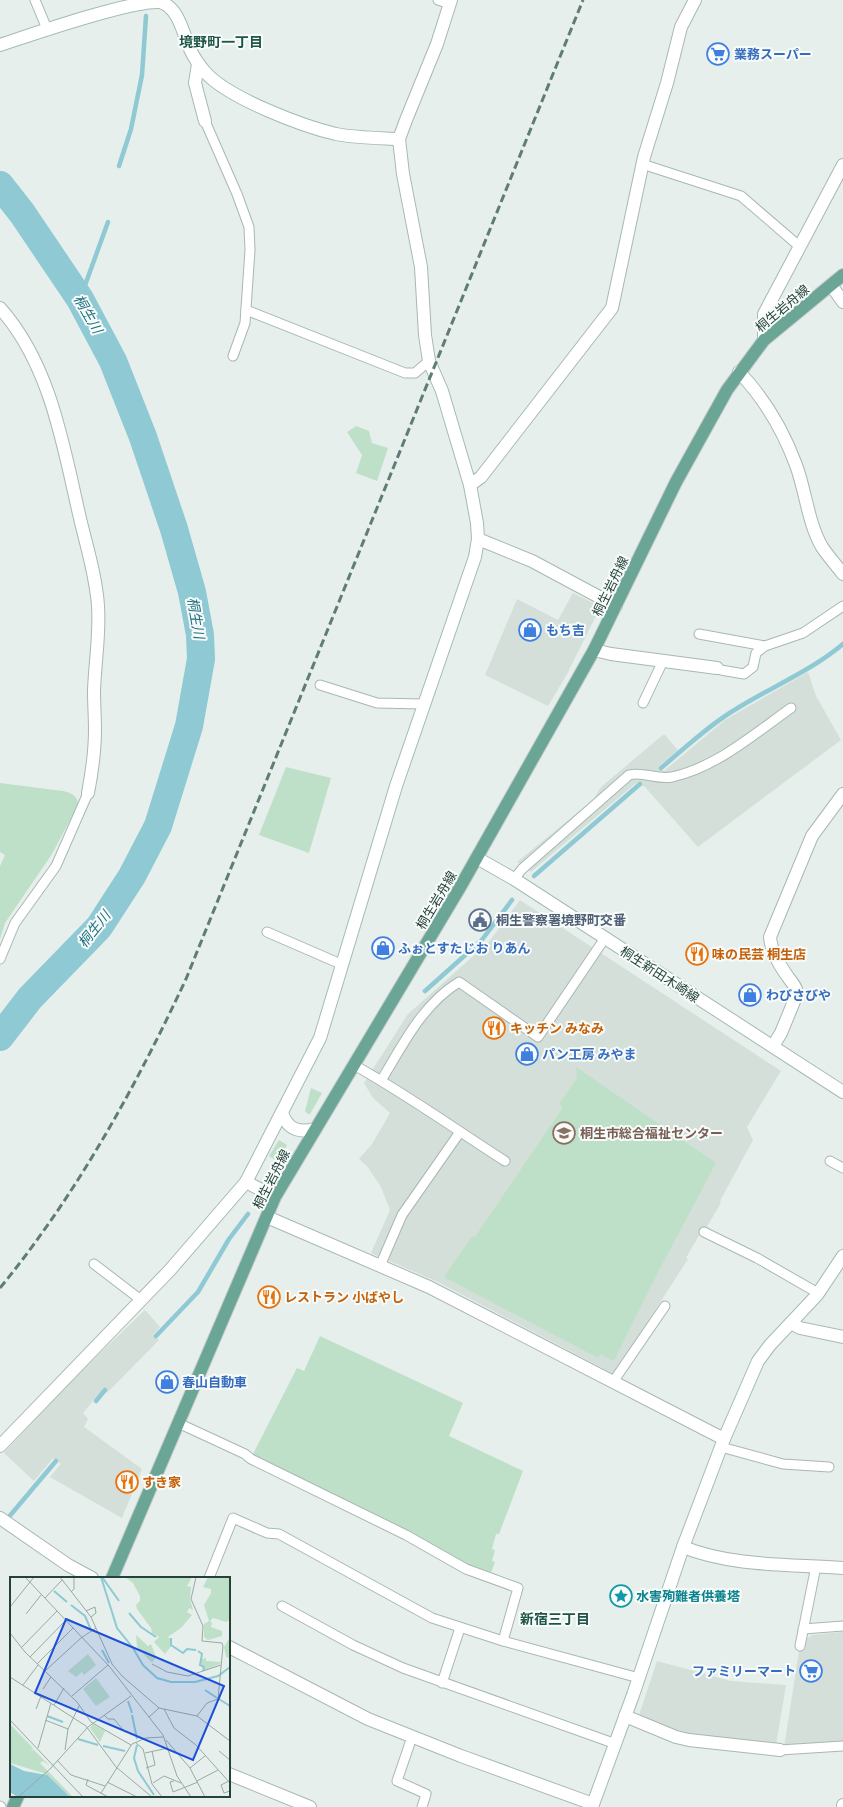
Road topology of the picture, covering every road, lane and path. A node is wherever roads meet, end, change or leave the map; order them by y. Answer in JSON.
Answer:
{"nodes":[{"id":1,"x":35,"y":0,"type":"edge"},
{"id":2,"x":438,"y":0,"type":"edge"},
{"id":3,"x":695,"y":0,"type":"edge"},
{"id":4,"x":450,"y":2,"type":"edge"},
{"id":5,"x":112,"y":4,"type":"edge"},
{"id":6,"x":43,"y":31,"type":"junction"},
{"id":7,"x":0,"y":45,"type":"edge"},
{"id":8,"x":198,"y":64,"type":"junction"},
{"id":9,"x":205,"y":121,"type":"joint"},
{"id":10,"x":400,"y":139,"type":"junction"},
{"id":11,"x":642,"y":164,"type":"junction"},
{"id":12,"x":843,"y":165,"type":"edge"},
{"id":13,"x":799,"y":246,"type":"junction"},
{"id":14,"x":843,"y":275,"type":"edge"},
{"id":15,"x":831,"y":285,"type":"junction"},
{"id":16,"x":843,"y":302,"type":"edge"},
{"id":17,"x":0,"y":308,"type":"edge"},
{"id":18,"x":246,"y":310,"type":"junction"},
{"id":19,"x":764,"y":340,"type":"junction"},
{"id":20,"x":233,"y":356,"type":"dead end"},
{"id":21,"x":429,"y":361,"type":"junction"},
{"id":22,"x":739,"y":372,"type":"junction"},
{"id":23,"x":470,"y":485,"type":"junction"},
{"id":24,"x":478,"y":539,"type":"junction"},
{"id":25,"x":843,"y":574,"type":"edge"},
{"id":26,"x":616,"y":606,"type":"junction"},
{"id":27,"x":843,"y":606,"type":"edge"},
{"id":28,"x":700,"y":634,"type":"dead end"},
{"id":29,"x":765,"y":646,"type":"junction"},
{"id":30,"x":594,"y":650,"type":"junction"},
{"id":31,"x":663,"y":661,"type":"junction"},
{"id":32,"x":717,"y":668,"type":"joint"},
{"id":33,"x":320,"y":685,"type":"dead end"},
{"id":34,"x":643,"y":703,"type":"dead end"},
{"id":35,"x":423,"y":704,"type":"junction"},
{"id":36,"x":791,"y":708,"type":"dead end"},
{"id":37,"x":88,"y":793,"type":"joint"},
{"id":38,"x":843,"y":794,"type":"edge"},
{"id":39,"x":476,"y":858,"type":"junction"},
{"id":40,"x":514,"y":879,"type":"junction"},
{"id":41,"x":267,"y":932,"type":"dead end"},
{"id":42,"x":605,"y":938,"type":"junction"},
{"id":43,"x":0,"y":959,"type":"edge"},
{"id":44,"x":343,"y":965,"type":"junction"},
{"id":45,"x":773,"y":1046,"type":"junction"},
{"id":46,"x":354,"y":1064,"type":"junction"},
{"id":47,"x":382,"y":1079,"type":"junction"},
{"id":48,"x":843,"y":1092,"type":"edge"},
{"id":49,"x":282,"y":1113,"type":"junction"},
{"id":50,"x":315,"y":1129,"type":"junction"},
{"id":51,"x":460,"y":1132,"type":"junction"},
{"id":52,"x":505,"y":1161,"type":"dead end"},
{"id":53,"x":830,"y":1161,"type":"dead end"},
{"id":54,"x":843,"y":1168,"type":"edge"},
{"id":55,"x":246,"y":1182,"type":"junction"},
{"id":56,"x":275,"y":1197,"type":"junction"},
{"id":57,"x":267,"y":1217,"type":"junction"},
{"id":58,"x":704,"y":1232,"type":"dead end"},
{"id":59,"x":843,"y":1256,"type":"edge"},
{"id":60,"x":94,"y":1264,"type":"dead end"},
{"id":61,"x":380,"y":1266,"type":"junction"},
{"id":62,"x":818,"y":1293,"type":"junction"},
{"id":63,"x":141,"y":1300,"type":"junction"},
{"id":64,"x":665,"y":1306,"type":"dead end"},
{"id":65,"x":791,"y":1323,"type":"junction"},
{"id":66,"x":843,"y":1337,"type":"edge"},
{"id":67,"x":613,"y":1382,"type":"junction"},
{"id":68,"x":178,"y":1423,"type":"junction"},
{"id":69,"x":723,"y":1443,"type":"junction"},
{"id":70,"x":0,"y":1446,"type":"edge"},
{"id":71,"x":829,"y":1468,"type":"dead end"},
{"id":72,"x":0,"y":1518,"type":"edge"},
{"id":73,"x":683,"y":1547,"type":"junction"},
{"id":74,"x":816,"y":1566,"type":"junction"},
{"id":75,"x":843,"y":1568,"type":"edge"},
{"id":76,"x":90,"y":1577,"type":"edge"},
{"id":77,"x":112,"y":1577,"type":"edge"},
{"id":78,"x":209,"y":1577,"type":"edge"},
{"id":79,"x":282,"y":1606,"type":"dead end"},
{"id":80,"x":843,"y":1626,"type":"edge"},
{"id":81,"x":460,"y":1628,"type":"junction"},
{"id":82,"x":803,"y":1629,"type":"junction"},
{"id":83,"x":503,"y":1641,"type":"junction"},
{"id":84,"x":800,"y":1646,"type":"dead end"},
{"id":85,"x":230,"y":1648,"type":"edge"},
{"id":86,"x":638,"y":1678,"type":"junction"},
{"id":87,"x":442,"y":1683,"type":"junction"},
{"id":88,"x":625,"y":1716,"type":"junction"},
{"id":89,"x":412,"y":1737,"type":"junction"},
{"id":90,"x":616,"y":1744,"type":"junction"},
{"id":91,"x":843,"y":1746,"type":"edge"},
{"id":92,"x":780,"y":1750,"type":"joint"},
{"id":93,"x":230,"y":1774,"type":"edge"},
{"id":94,"x":18,"y":1797,"type":"edge"},
{"id":95,"x":592,"y":1806,"type":"edge"},
{"id":96,"x":13,"y":1807,"type":"edge"},
{"id":97,"x":310,"y":1807,"type":"edge"},
{"id":98,"x":422,"y":1807,"type":"edge"}],
"edges":[{"from":1,"to":6,"type":"lane"},
{"from":2,"to":4,"type":"lane"},
{"from":3,"to":11,"type":"street"},
{"from":4,"to":10,"type":"street"},
{"from":5,"to":6,"type":"street"},
{"from":5,"to":8,"type":"street"},
{"from":6,"to":7,"type":"street"},
{"from":8,"to":9,"type":"street"},
{"from":8,"to":10,"type":"street"},
{"from":9,"to":18,"type":"lane"},
{"from":10,"to":21,"type":"street"},
{"from":11,"to":13,"type":"lane"},
{"from":11,"to":23,"type":"street"},
{"from":12,"to":13,"type":"street"},
{"from":13,"to":19,"type":"street"},
{"from":14,"to":15,"type":"main road","name":"桐生岩舟線"},
{"from":15,"to":16,"type":"street"},
{"from":15,"to":19,"type":"main road","name":"桐生岩舟線"},
{"from":17,"to":37,"type":"street"},
{"from":18,"to":20,"type":"lane"},
{"from":18,"to":21,"type":"lane"},
{"from":19,"to":22,"type":"main road","name":"桐生岩舟線"},
{"from":21,"to":23,"type":"street"},
{"from":22,"to":25,"type":"street"},
{"from":22,"to":26,"type":"main road","name":"桐生岩舟線"},
{"from":23,"to":24,"type":"street"},
{"from":24,"to":26,"type":"street"},
{"from":24,"to":35,"type":"street"},
{"from":26,"to":30,"type":"main road","name":"桐生岩舟線"},
{"from":27,"to":29,"type":"lane"},
{"from":28,"to":29,"type":"lane"},
{"from":29,"to":32,"type":"lane"},
{"from":30,"to":31,"type":"street"},
{"from":30,"to":39,"type":"main road","name":"桐生岩舟線"},
{"from":31,"to":32,"type":"street"},
{"from":31,"to":34,"type":"lane"},
{"from":33,"to":35,"type":"lane"},
{"from":35,"to":44,"type":"street"},
{"from":36,"to":40,"type":"lane"},
{"from":37,"to":43,"type":"lane"},
{"from":38,"to":45,"type":"street"},
{"from":39,"to":40,"type":"street","name":"桐生新田木崎線"},
{"from":39,"to":46,"type":"main road","name":"桐生岩舟線"},
{"from":40,"to":42,"type":"street","name":"桐生新田木崎線"},
{"from":41,"to":44,"type":"lane"},
{"from":42,"to":45,"type":"street","name":"桐生新田木崎線"},
{"from":42,"to":47,"type":"lane"},
{"from":44,"to":49,"type":"street"},
{"from":45,"to":48,"type":"street","name":"桐生新田木崎線"},
{"from":46,"to":47,"type":"lane"},
{"from":46,"to":50,"type":"main road","name":"桐生岩舟線"},
{"from":47,"to":51,"type":"lane"},
{"from":49,"to":50,"type":"street"},
{"from":49,"to":55,"type":"street"},
{"from":50,"to":56,"type":"main road","name":"桐生岩舟線"},
{"from":51,"to":52,"type":"lane"},
{"from":51,"to":61,"type":"lane"},
{"from":53,"to":54,"type":"lane"},
{"from":55,"to":56,"type":"street"},
{"from":55,"to":63,"type":"street"},
{"from":56,"to":57,"type":"main road","name":"桐生岩舟線"},
{"from":57,"to":61,"type":"street"},
{"from":57,"to":68,"type":"main road","name":"桐生岩舟線"},
{"from":58,"to":62,"type":"lane"},
{"from":59,"to":62,"type":"street"},
{"from":60,"to":63,"type":"lane"},
{"from":61,"to":67,"type":"street"},
{"from":62,"to":65,"type":"street"},
{"from":63,"to":70,"type":"street"},
{"from":64,"to":67,"type":"lane"},
{"from":65,"to":66,"type":"street"},
{"from":65,"to":69,"type":"street"},
{"from":67,"to":69,"type":"street"},
{"from":68,"to":77,"type":"main road","name":"桐生岩舟線"},
{"from":68,"to":83,"type":"lane"},
{"from":69,"to":71,"type":"lane"},
{"from":69,"to":73,"type":"street"},
{"from":72,"to":76,"type":"street"},
{"from":73,"to":74,"type":"street"},
{"from":73,"to":86,"type":"street"},
{"from":74,"to":75,"type":"street"},
{"from":74,"to":82,"type":"lane"},
{"from":78,"to":81,"type":"lane"},
{"from":79,"to":87,"type":"lane"},
{"from":80,"to":82,"type":"lane"},
{"from":81,"to":83,"type":"lane"},
{"from":81,"to":87,"type":"lane"},
{"from":82,"to":84,"type":"lane"},
{"from":83,"to":86,"type":"lane"},
{"from":85,"to":89,"type":"street"},
{"from":86,"to":88,"type":"street"},
{"from":87,"to":90,"type":"lane"},
{"from":88,"to":90,"type":"street"},
{"from":88,"to":92,"type":"street"},
{"from":89,"to":95,"type":"street"},
{"from":89,"to":98,"type":"lane"},
{"from":90,"to":95,"type":"street"},
{"from":91,"to":92,"type":"lane"},
{"from":93,"to":97,"type":"street"},
{"from":94,"to":96,"type":"main road"}]}
